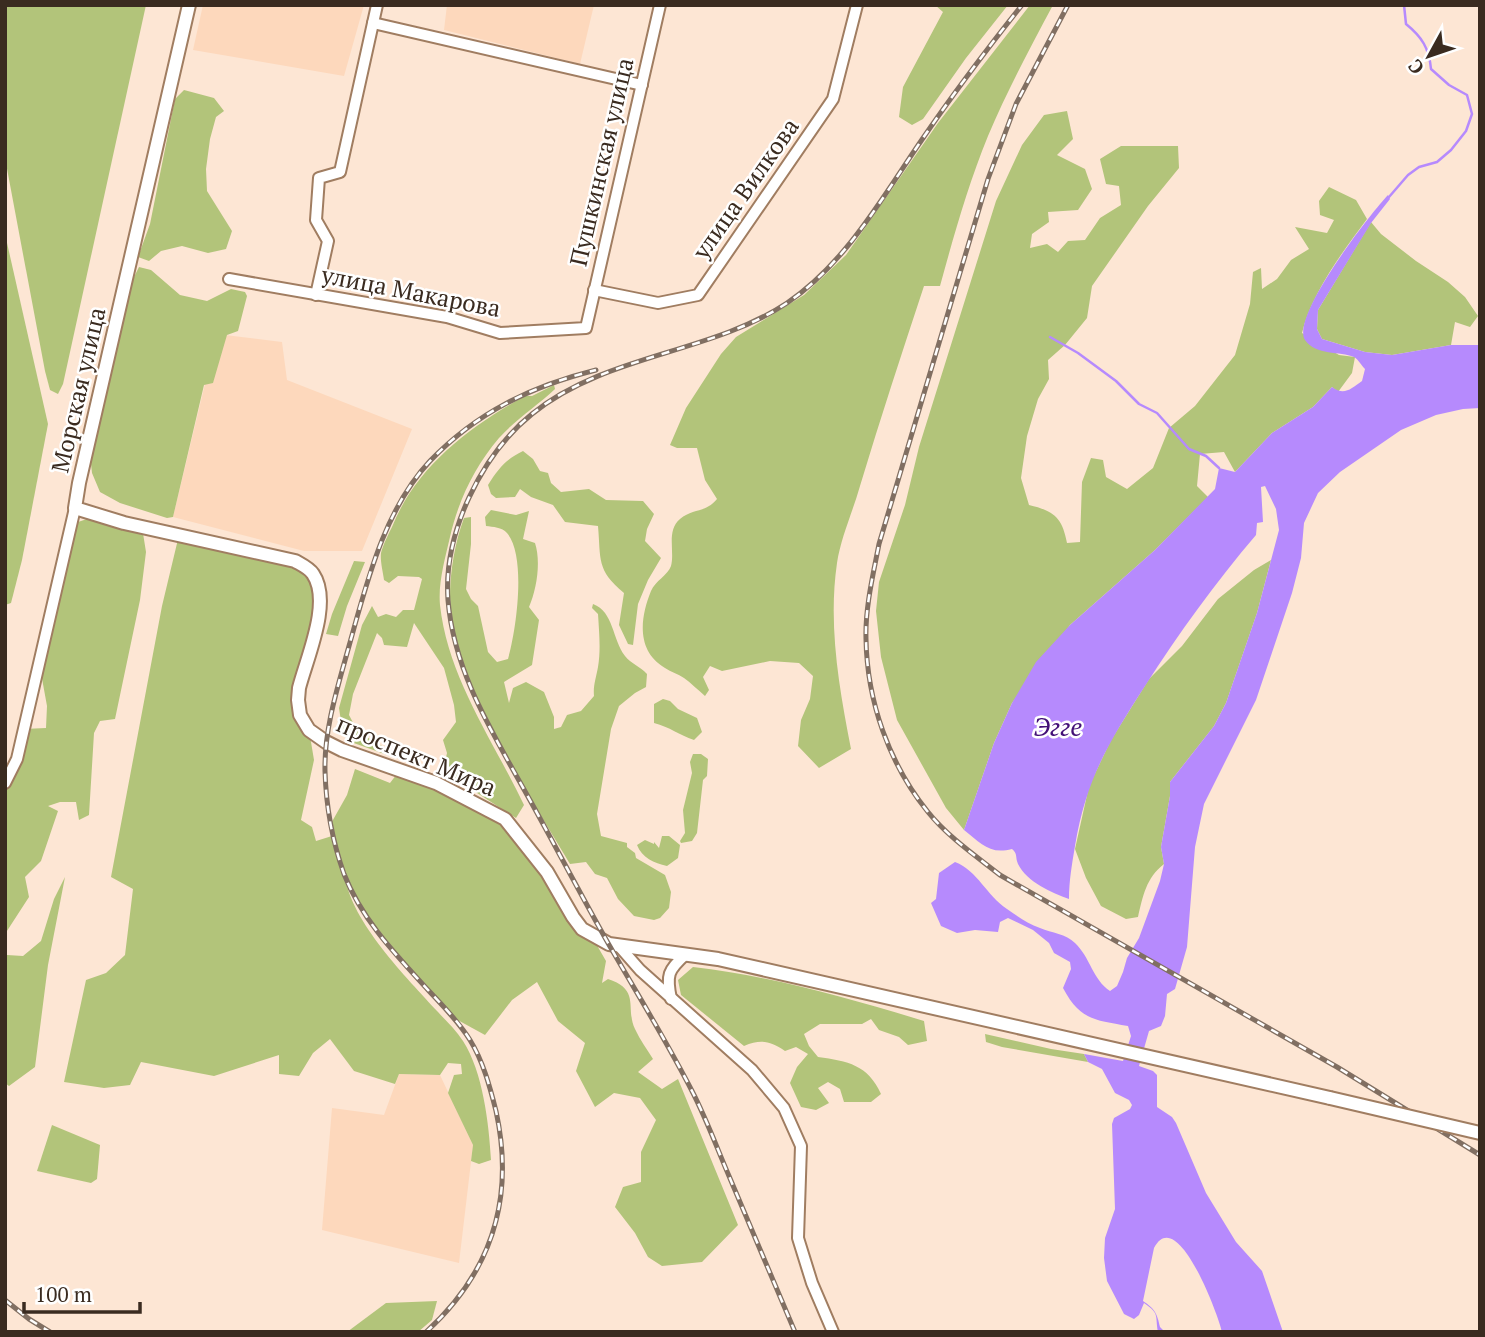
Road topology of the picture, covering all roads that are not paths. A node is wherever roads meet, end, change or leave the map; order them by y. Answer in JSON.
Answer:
{"nodes":[{"id":1,"x":189,"y":5,"type":"edge"},
{"id":2,"x":377,"y":5,"type":"edge"},
{"id":3,"x":660,"y":5,"type":"edge"},
{"id":4,"x":857,"y":5,"type":"edge"},
{"id":5,"x":373,"y":23,"type":"junction"},
{"id":6,"x":642,"y":85,"type":"junction"},
{"id":7,"x":229,"y":279,"type":"dead end"},
{"id":8,"x":594,"y":290,"type":"junction"},
{"id":9,"x":316,"y":295,"type":"junction"},
{"id":10,"x":586,"y":328,"type":"joint"},
{"id":11,"x":75,"y":508,"type":"junction"},
{"id":12,"x":5,"y":783,"type":"edge"},
{"id":13,"x":619,"y":946,"type":"junction"},
{"id":14,"x":687,"y":954,"type":"junction"},
{"id":15,"x":671,"y":999,"type":"junction"},
{"id":16,"x":1480,"y":1133,"type":"edge"},
{"id":17,"x":833,"y":1332,"type":"edge"}],
"edges":[{"from":1,"to":11,"type":"main road","name":"Морская улица"},
{"from":2,"to":5,"type":"street"},
{"from":3,"to":6,"type":"street","name":"Пушкинская улица"},
{"from":4,"to":8,"type":"street","name":"улица Вилкова"},
{"from":5,"to":6,"type":"street"},
{"from":5,"to":9,"type":"street"},
{"from":6,"to":8,"type":"street","name":"Пушкинская улица"},
{"from":7,"to":9,"type":"street","name":"улица Макарова"},
{"from":8,"to":10,"type":"street","name":"Пушкинская улица"},
{"from":9,"to":10,"type":"street","name":"улица Макарова"},
{"from":11,"to":12,"type":"street","name":"Морская улица"},
{"from":11,"to":13,"type":"main road","name":"проспект Мира"},
{"from":13,"to":14,"type":"main road","name":"проспект Мира"},
{"from":13,"to":15,"type":"street"},
{"from":14,"to":15,"type":"street"},
{"from":14,"to":16,"type":"main road","name":"проспект Мира","bridge":true},
{"from":15,"to":17,"type":"street"}]}
